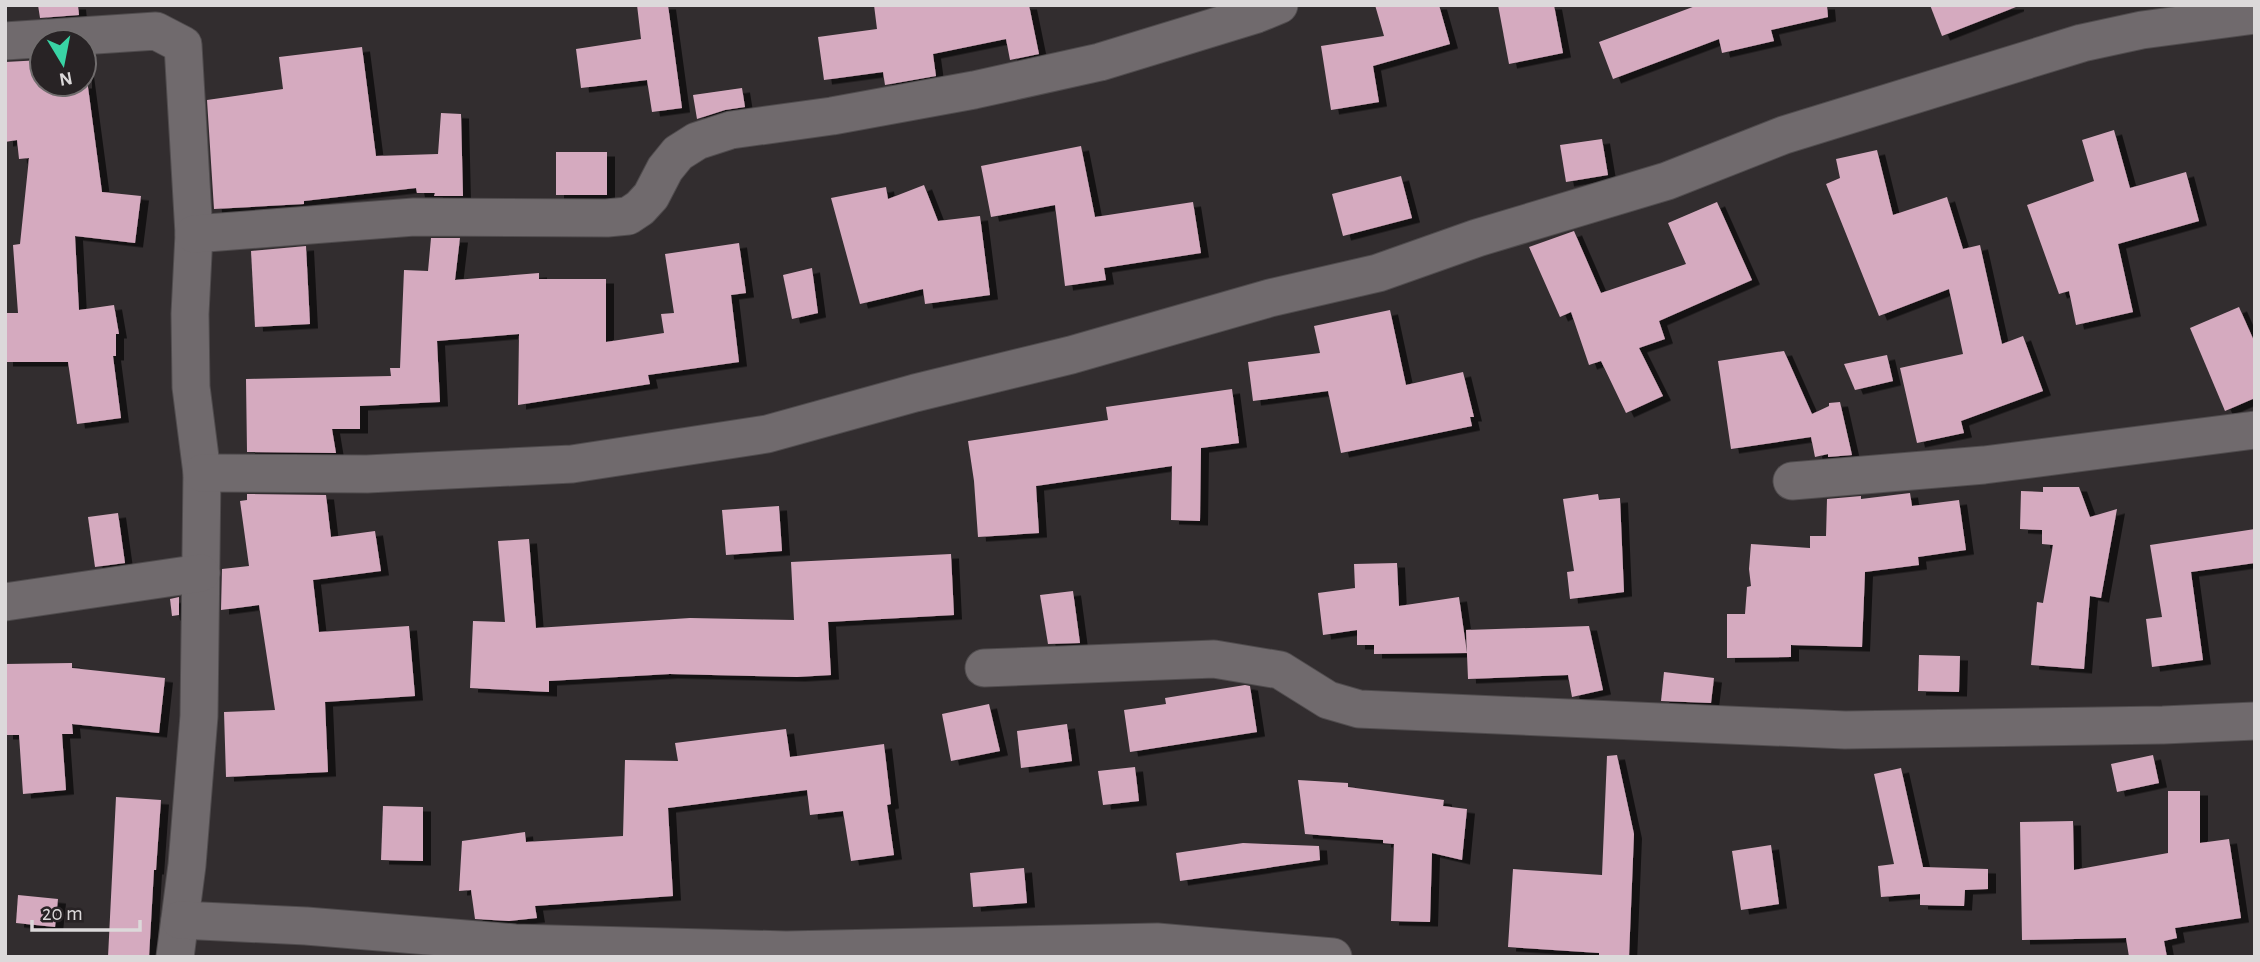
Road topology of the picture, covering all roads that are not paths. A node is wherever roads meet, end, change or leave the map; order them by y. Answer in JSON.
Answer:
{"nodes":[{"id":1,"x":1279,"y":5,"type":"edge"},
{"id":2,"x":2255,"y":15,"type":"edge"},
{"id":3,"x":5,"y":41,"type":"edge"},
{"id":4,"x":194,"y":234,"type":"junction"},
{"id":5,"x":2255,"y":430,"type":"edge"},
{"id":6,"x":202,"y":473,"type":"junction"},
{"id":7,"x":1792,"y":481,"type":"dead end"},
{"id":8,"x":201,"y":573,"type":"junction"},
{"id":9,"x":5,"y":602,"type":"edge"},
{"id":10,"x":984,"y":668,"type":"dead end"},
{"id":11,"x":2255,"y":721,"type":"edge"},
{"id":12,"x":180,"y":920,"type":"junction"},
{"id":13,"x":175,"y":957,"type":"edge"},
{"id":14,"x":1333,"y":957,"type":"edge"}],
"edges":[{"from":1,"to":4,"type":"street"},
{"from":2,"to":6,"type":"street"},
{"from":3,"to":4,"type":"street"},
{"from":4,"to":6,"type":"street"},
{"from":5,"to":7,"type":"street"},
{"from":6,"to":8,"type":"street"},
{"from":8,"to":9,"type":"street"},
{"from":8,"to":12,"type":"street"},
{"from":10,"to":11,"type":"street"},
{"from":12,"to":13,"type":"street"},
{"from":12,"to":14,"type":"street"}]}
